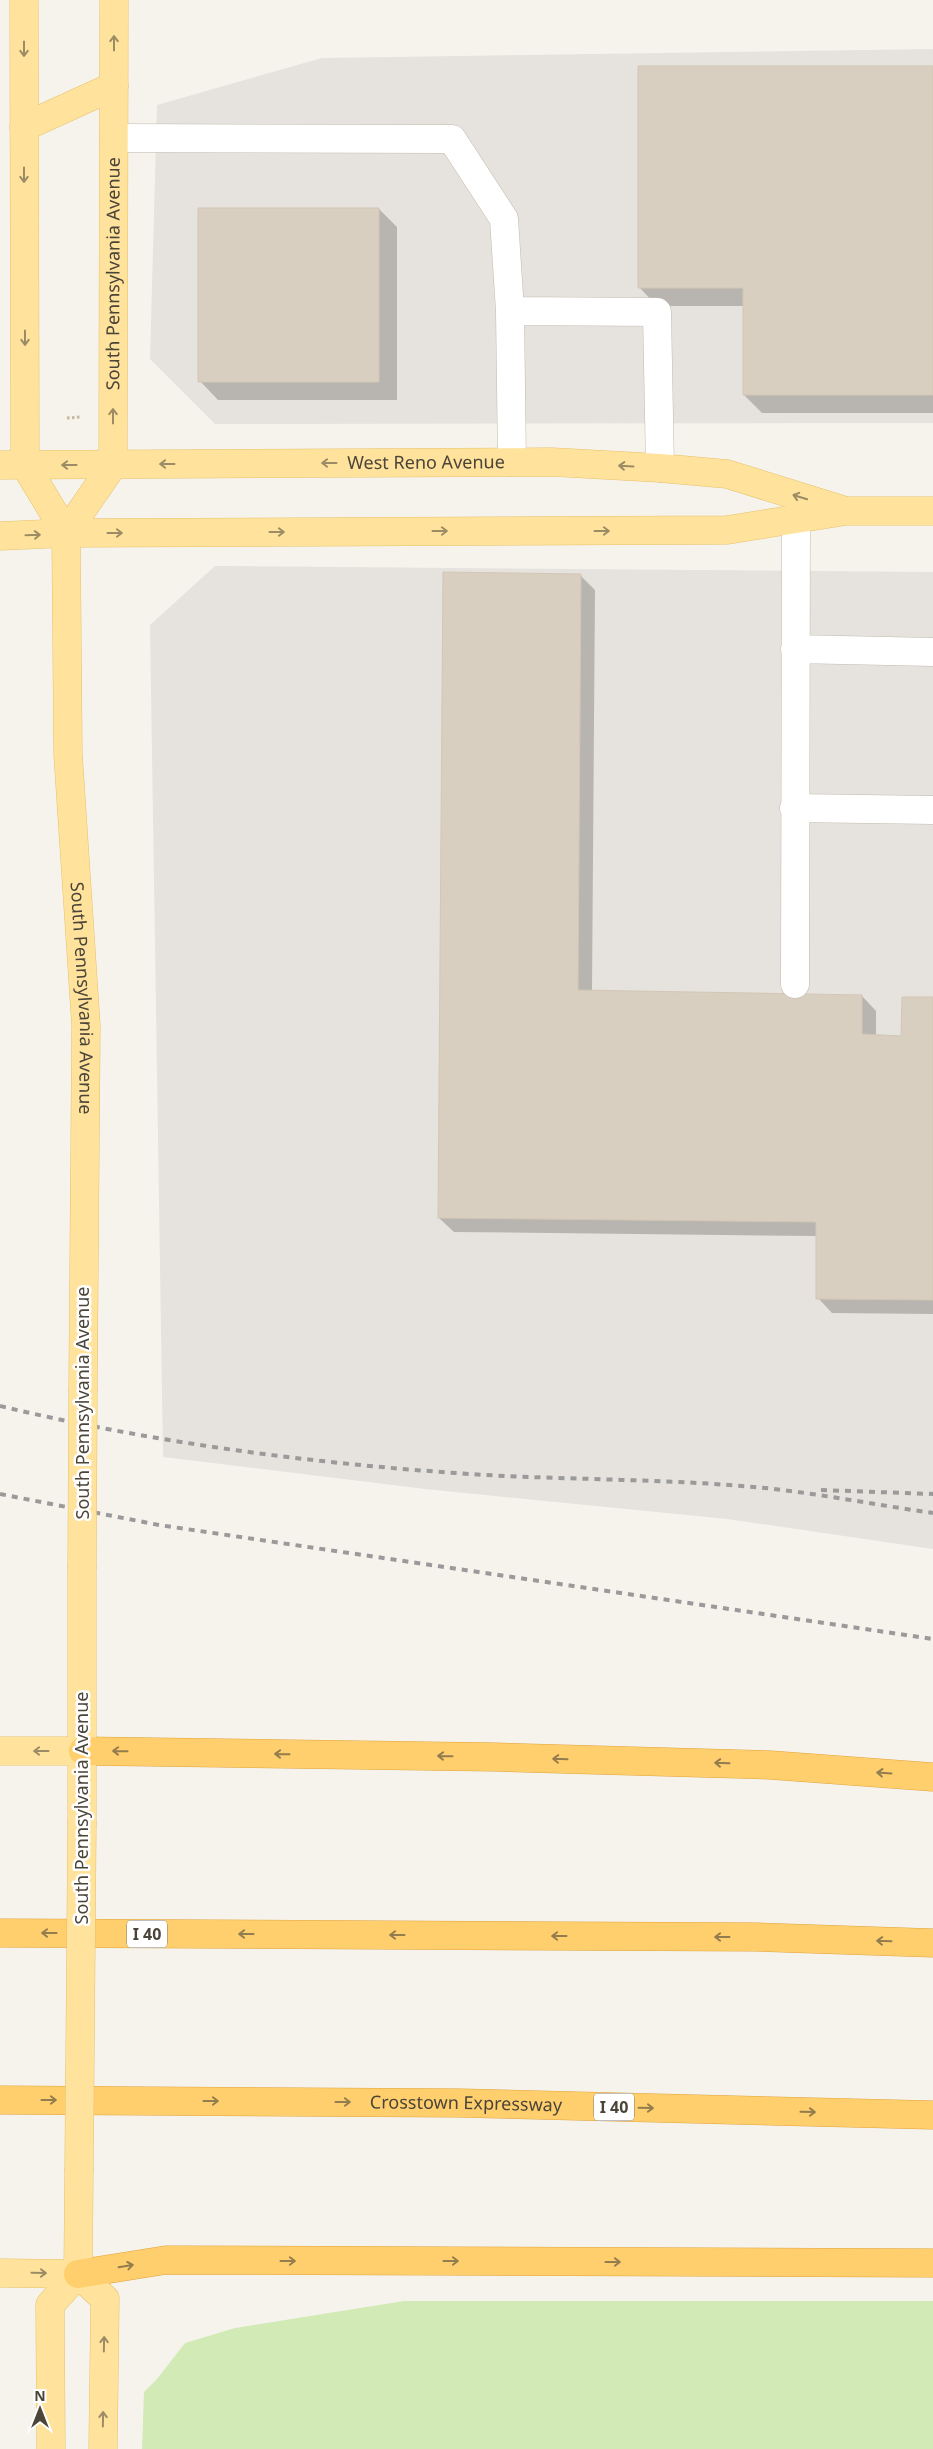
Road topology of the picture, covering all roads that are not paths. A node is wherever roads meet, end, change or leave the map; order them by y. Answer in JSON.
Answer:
{"nodes":[{"id":1,"x":24,"y":0,"type":"edge"},
{"id":2,"x":114,"y":0,"type":"edge"},
{"id":3,"x":114,"y":86,"type":"junction"},
{"id":4,"x":24,"y":127,"type":"junction"},
{"id":5,"x":114,"y":138,"type":"junction"},
{"id":6,"x":510,"y":311,"type":"junction"},
{"id":7,"x":512,"y":462,"type":"junction"},
{"id":8,"x":12,"y":464,"type":"edge"},
{"id":9,"x":113,"y":464,"type":"junction"},
{"id":10,"x":660,"y":468,"type":"junction"},
{"id":11,"x":846,"y":511,"type":"junction"},
{"id":12,"x":933,"y":511,"type":"edge"},
{"id":13,"x":796,"y":519,"type":"junction"},
{"id":14,"x":66,"y":533,"type":"junction"},
{"id":15,"x":0,"y":536,"type":"edge"},
{"id":16,"x":795,"y":649,"type":"junction"},
{"id":17,"x":933,"y":652,"type":"edge"},
{"id":18,"x":794,"y":808,"type":"junction"},
{"id":19,"x":933,"y":810,"type":"edge"},
{"id":20,"x":795,"y":984,"type":"dead end"},
{"id":21,"x":0,"y":1751,"type":"edge"},
{"id":22,"x":83,"y":1751,"type":"junction"},
{"id":23,"x":933,"y":1777,"type":"edge"},
{"id":24,"x":0,"y":1933,"type":"edge"},
{"id":25,"x":933,"y":1943,"type":"edge"},
{"id":26,"x":0,"y":2100,"type":"edge"},
{"id":27,"x":933,"y":2115,"type":"edge"},
{"id":28,"x":933,"y":2264,"type":"edge"},
{"id":29,"x":0,"y":2273,"type":"edge"},
{"id":30,"x":78,"y":2274,"type":"junction"},
{"id":31,"x":51,"y":2449,"type":"edge"},
{"id":32,"x":103,"y":2449,"type":"edge"}],
"edges":[{"from":1,"to":4,"type":"main road","one_way":true},
{"from":3,"to":2,"type":"main road","name":"South Pennsylvania Avenue","one_way":true},
{"from":3,"to":4,"type":"main road"},
{"from":3,"to":5,"type":"main road","name":"South Pennsylvania Avenue"},
{"from":4,"to":8,"type":"main road","one_way":true},
{"from":5,"to":6,"type":"lane"},
{"from":9,"to":5,"type":"main road","name":"South Pennsylvania Avenue","one_way":true},
{"from":6,"to":7,"type":"lane"},
{"from":6,"to":10,"type":"lane"},
{"from":7,"to":9,"type":"main road","name":"West Reno Avenue","one_way":true},
{"from":10,"to":7,"type":"main road","name":"West Reno Avenue","one_way":true},
{"from":9,"to":8,"type":"main road","name":"West Reno Avenue","one_way":true},
{"from":8,"to":14,"type":"main road"},
{"from":9,"to":14,"type":"main road"},
{"from":11,"to":10,"type":"main road","name":"West Reno Avenue","one_way":true},
{"from":11,"to":12,"type":"main road","name":"West Reno Avenue"},
{"from":11,"to":13,"type":"main road","name":"West Reno Avenue"},
{"from":14,"to":13,"type":"main road","name":"West Reno Avenue","one_way":true},
{"from":13,"to":16,"type":"lane"},
{"from":15,"to":14,"type":"main road","name":"West Reno Avenue","one_way":true},
{"from":14,"to":22,"type":"main road","name":"South Pennsylvania Avenue","bridge":true},
{"from":16,"to":17,"type":"lane"},
{"from":16,"to":18,"type":"lane"},
{"from":18,"to":19,"type":"lane"},
{"from":18,"to":20,"type":"lane"},
{"from":22,"to":21,"type":"main road","one_way":true},
{"from":23,"to":22,"type":"highway","one_way":true},
{"from":22,"to":30,"type":"main road","name":"South Pennsylvania Avenue","bridge":true},
{"from":25,"to":24,"type":"highway","number":"I 40","one_way":true},
{"from":26,"to":27,"type":"highway","name":"Crosstown Expressway","number":"I 40","one_way":true},
{"from":30,"to":28,"type":"highway","one_way":true},
{"from":29,"to":30,"type":"main road","one_way":true},
{"from":30,"to":31,"type":"main road"},
{"from":32,"to":30,"type":"main road","one_way":true}]}
